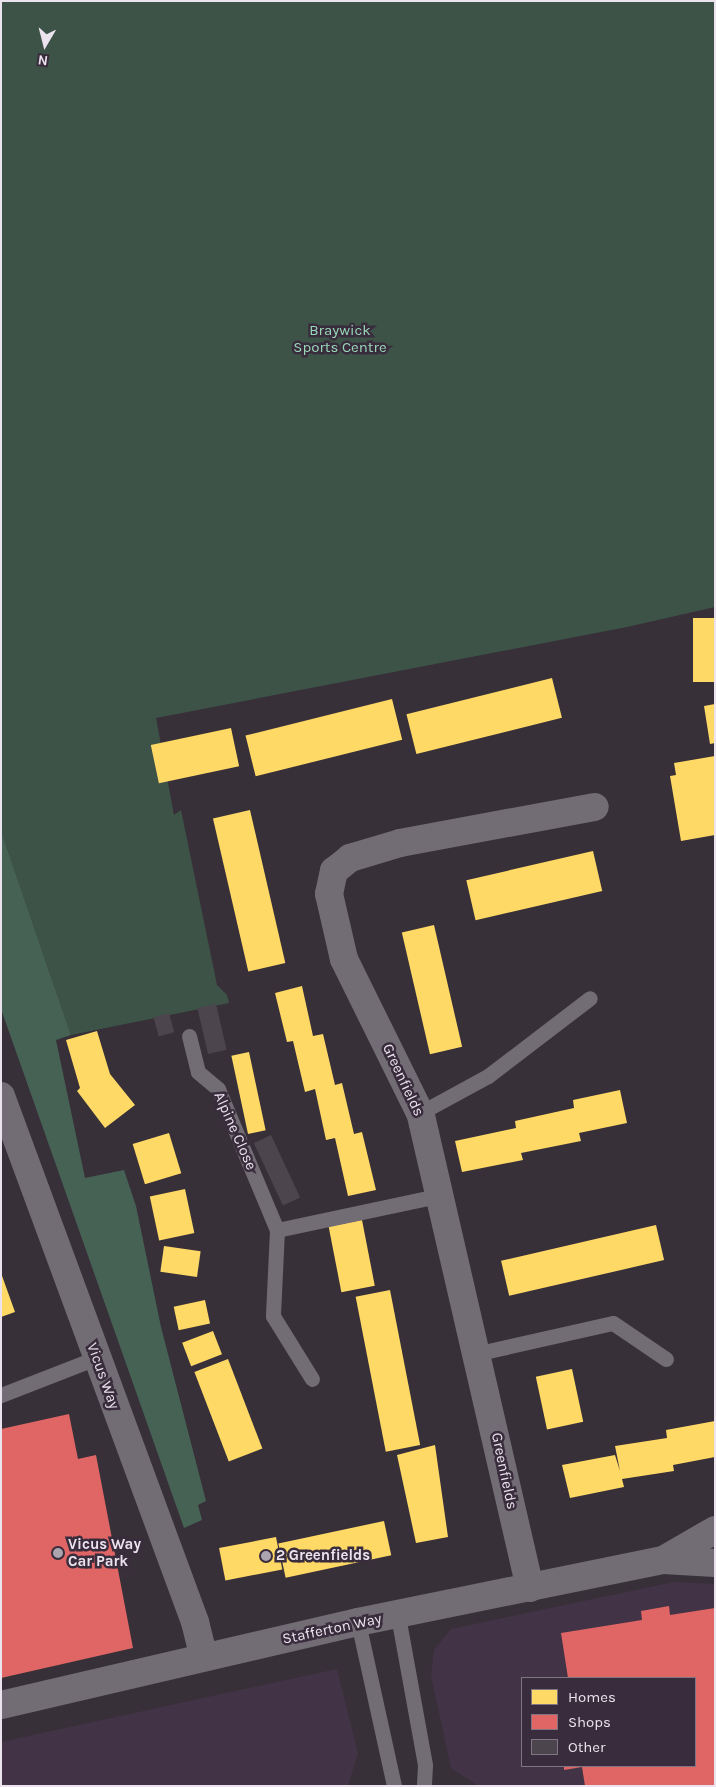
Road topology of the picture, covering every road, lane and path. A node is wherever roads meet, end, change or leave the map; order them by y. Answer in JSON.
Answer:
{"nodes":[{"id":1,"x":595,"y":807,"type":"dead end"},
{"id":2,"x":590,"y":998,"type":"dead end"},
{"id":3,"x":189,"y":1036,"type":"dead end"},
{"id":4,"x":1,"y":1096,"type":"edge"},
{"id":5,"x":420,"y":1112,"type":"junction"},
{"id":6,"x":8,"y":1133,"type":"edge"},
{"id":7,"x":441,"y":1195,"type":"junction"},
{"id":8,"x":277,"y":1230,"type":"junction"},
{"id":9,"x":475,"y":1354,"type":"junction"},
{"id":10,"x":96,"y":1358,"type":"junction"},
{"id":11,"x":666,"y":1359,"type":"dead end"},
{"id":12,"x":312,"y":1379,"type":"dead end"},
{"id":13,"x":1,"y":1395,"type":"edge"},
{"id":14,"x":715,"y":1530,"type":"edge"},
{"id":15,"x":663,"y":1560,"type":"junction"},
{"id":16,"x":715,"y":1563,"type":"edge"},
{"id":17,"x":530,"y":1588,"type":"junction"},
{"id":18,"x":398,"y":1616,"type":"junction"},
{"id":19,"x":358,"y":1622,"type":"junction"},
{"id":20,"x":204,"y":1657,"type":"junction"},
{"id":21,"x":1,"y":1705,"type":"edge"},
{"id":22,"x":394,"y":1786,"type":"edge"},
{"id":23,"x":424,"y":1786,"type":"edge"}],
"edges":[{"from":1,"to":5,"type":"street","name":"Greenfields"},
{"from":2,"to":5,"type":"lane"},
{"from":3,"to":8,"type":"lane","name":"Alpine Close"},
{"from":4,"to":6,"type":"street","name":"Vicus Way"},
{"from":5,"to":7,"type":"street","name":"Greenfields"},
{"from":6,"to":10,"type":"street","name":"Vicus Way"},
{"from":7,"to":8,"type":"lane"},
{"from":7,"to":9,"type":"street","name":"Greenfields"},
{"from":8,"to":12,"type":"lane","name":"Alpine Close"},
{"from":9,"to":11,"type":"lane"},
{"from":9,"to":17,"type":"street","name":"Greenfields"},
{"from":10,"to":13,"type":"lane"},
{"from":10,"to":20,"type":"street","name":"Vicus Way"},
{"from":14,"to":15,"type":"street","name":"Stafferton Way"},
{"from":15,"to":16,"type":"street","name":"Stafferton Way"},
{"from":15,"to":17,"type":"street","name":"Stafferton Way"},
{"from":17,"to":18,"type":"street","name":"Stafferton Way"},
{"from":18,"to":19,"type":"street","name":"Stafferton Way"},
{"from":18,"to":23,"type":"lane"},
{"from":19,"to":20,"type":"street","name":"Stafferton Way"},
{"from":19,"to":22,"type":"lane"},
{"from":20,"to":21,"type":"street","name":"Stafferton Way"}]}
